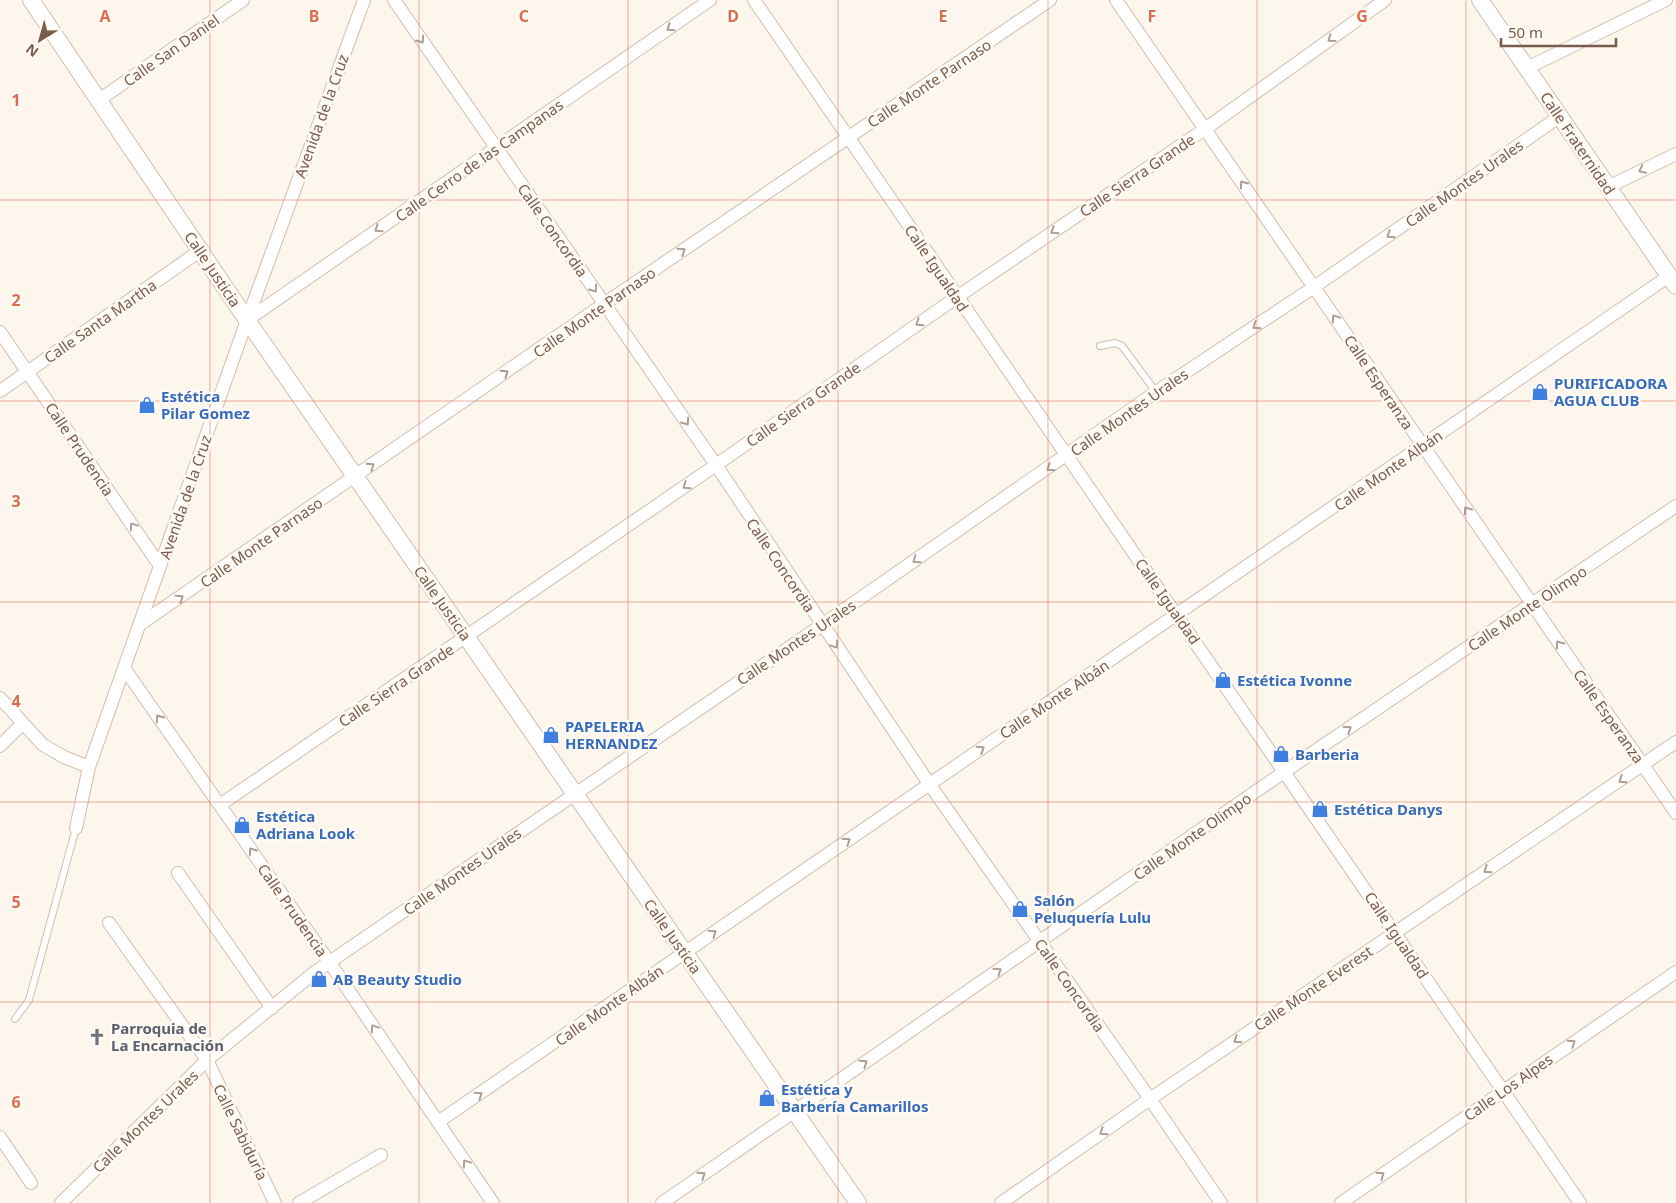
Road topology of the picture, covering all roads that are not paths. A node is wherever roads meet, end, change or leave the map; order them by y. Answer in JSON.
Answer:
{"nodes":[{"id":1,"x":31,"y":0,"type":"edge"},
{"id":2,"x":243,"y":0,"type":"edge"},
{"id":3,"x":364,"y":0,"type":"edge"},
{"id":4,"x":394,"y":0,"type":"edge"},
{"id":5,"x":710,"y":0,"type":"edge"},
{"id":6,"x":754,"y":0,"type":"edge"},
{"id":7,"x":1050,"y":0,"type":"edge"},
{"id":8,"x":1116,"y":0,"type":"edge"},
{"id":9,"x":1384,"y":0,"type":"edge"},
{"id":10,"x":1480,"y":0,"type":"edge"},
{"id":11,"x":1666,"y":0,"type":"edge"},
{"id":12,"x":1527,"y":68,"type":"junction"},
{"id":13,"x":98,"y":100,"type":"junction"},
{"id":14,"x":1559,"y":117,"type":"junction"},
{"id":15,"x":1205,"y":129,"type":"junction"},
{"id":16,"x":848,"y":138,"type":"junction"},
{"id":17,"x":496,"y":148,"type":"junction"},
{"id":18,"x":1676,"y":154,"type":"edge"},
{"id":19,"x":1608,"y":187,"type":"junction"},
{"id":20,"x":201,"y":250,"type":"junction"},
{"id":21,"x":1673,"y":281,"type":"edge"},
{"id":22,"x":1314,"y":287,"type":"junction"},
{"id":23,"x":957,"y":297,"type":"junction"},
{"id":24,"x":604,"y":304,"type":"junction"},
{"id":25,"x":247,"y":320,"type":"junction"},
{"id":26,"x":0,"y":332,"type":"edge"},
{"id":27,"x":1100,"y":346,"type":"dead end"},
{"id":28,"x":27,"y":372,"type":"junction"},
{"id":29,"x":0,"y":391,"type":"edge"},
{"id":30,"x":1156,"y":392,"type":"junction"},
{"id":31,"x":1423,"y":446,"type":"junction"},
{"id":32,"x":1067,"y":456,"type":"junction"},
{"id":33,"x":716,"y":465,"type":"junction"},
{"id":34,"x":355,"y":476,"type":"junction"},
{"id":35,"x":1676,"y":506,"type":"edge"},
{"id":36,"x":160,"y":566,"type":"junction"},
{"id":37,"x":1532,"y":605,"type":"junction"},
{"id":38,"x":1177,"y":615,"type":"junction"},
{"id":39,"x":140,"y":625,"type":"junction"},
{"id":40,"x":822,"y":625,"type":"junction"},
{"id":41,"x":466,"y":636,"type":"junction"},
{"id":42,"x":124,"y":668,"type":"junction"},
{"id":43,"x":0,"y":698,"type":"edge"},
{"id":44,"x":22,"y":724,"type":"junction"},
{"id":45,"x":1676,"y":742,"type":"edge"},
{"id":46,"x":0,"y":746,"type":"edge"},
{"id":47,"x":1643,"y":765,"type":"junction"},
{"id":48,"x":88,"y":766,"type":"junction"},
{"id":49,"x":1284,"y":772,"type":"junction"},
{"id":50,"x":930,"y":785,"type":"junction"},
{"id":51,"x":575,"y":794,"type":"junction"},
{"id":52,"x":220,"y":805,"type":"junction"},
{"id":53,"x":1676,"y":813,"type":"edge"},
{"id":54,"x":76,"y":828,"type":"joint"},
{"id":55,"x":178,"y":873,"type":"dead end"},
{"id":56,"x":109,"y":923,"type":"dead end"},
{"id":57,"x":1396,"y":932,"type":"junction"},
{"id":58,"x":1040,"y":942,"type":"junction"},
{"id":59,"x":685,"y":953,"type":"junction"},
{"id":60,"x":330,"y":963,"type":"junction"},
{"id":61,"x":1676,"y":972,"type":"edge"},
{"id":62,"x":272,"y":1008,"type":"junction"},
{"id":63,"x":15,"y":1019,"type":"dead end"},
{"id":64,"x":207,"y":1060,"type":"junction"},
{"id":65,"x":1503,"y":1091,"type":"junction"},
{"id":66,"x":1150,"y":1099,"type":"junction"},
{"id":67,"x":795,"y":1111,"type":"junction"},
{"id":68,"x":438,"y":1122,"type":"junction"},
{"id":69,"x":1,"y":1141,"type":"edge"},
{"id":70,"x":382,"y":1155,"type":"dead end"},
{"id":71,"x":31,"y":1184,"type":"dead end"},
{"id":72,"x":61,"y":1203,"type":"edge"},
{"id":73,"x":275,"y":1203,"type":"edge"},
{"id":74,"x":299,"y":1203,"type":"edge"},
{"id":75,"x":493,"y":1203,"type":"edge"},
{"id":76,"x":662,"y":1203,"type":"edge"},
{"id":77,"x":858,"y":1203,"type":"edge"},
{"id":78,"x":1001,"y":1203,"type":"edge"},
{"id":79,"x":1220,"y":1203,"type":"edge"},
{"id":80,"x":1341,"y":1203,"type":"edge"},
{"id":81,"x":1580,"y":1203,"type":"edge"}],
"edges":[{"from":1,"to":13,"type":"street","name":"Calle Justicia"},
{"from":2,"to":13,"type":"street","name":"Calle San Daniel"},
{"from":3,"to":25,"type":"street","name":"Avenida de la Cruz"},
{"from":4,"to":17,"type":"street","name":"Calle Concordia","one_way":true},
{"from":5,"to":17,"type":"street","name":"Calle Cerro de las Campanas","one_way":true},
{"from":6,"to":16,"type":"street","name":"Calle Igualdad"},
{"from":7,"to":16,"type":"street","name":"Calle Monte Parnaso"},
{"from":8,"to":15,"type":"street","name":"Calle Esperanza"},
{"from":9,"to":15,"type":"street","name":"Calle Sierra Grande","one_way":true},
{"from":10,"to":12,"type":"street","name":"Calle Fraternidad"},
{"from":11,"to":12,"type":"street"},
{"from":12,"to":14,"type":"street","name":"Calle Fraternidad"},
{"from":13,"to":20,"type":"street","name":"Calle Justicia"},
{"from":14,"to":19,"type":"street","name":"Calle Fraternidad"},
{"from":14,"to":22,"type":"street","name":"Calle Montes Urales","one_way":true},
{"from":22,"to":15,"type":"street","name":"Calle Esperanza","one_way":true},
{"from":15,"to":23,"type":"street","name":"Calle Sierra Grande","one_way":true},
{"from":16,"to":23,"type":"street","name":"Calle Igualdad"},
{"from":24,"to":16,"type":"street","name":"Calle Monte Parnaso","one_way":true},
{"from":17,"to":24,"type":"street","name":"Calle Concordia","one_way":true},
{"from":17,"to":25,"type":"street","name":"Calle Cerro de las Campanas","one_way":true},
{"from":18,"to":19,"type":"street","one_way":true},
{"from":19,"to":21,"type":"street","name":"Calle Fraternidad"},
{"from":20,"to":25,"type":"street","name":"Calle Justicia"},
{"from":20,"to":28,"type":"street","name":"Calle Santa Martha"},
{"from":21,"to":31,"type":"street","name":"Calle Monte Albán"},
{"from":22,"to":30,"type":"street","name":"Calle Montes Urales","one_way":true},
{"from":31,"to":22,"type":"street","name":"Calle Esperanza","one_way":true},
{"from":23,"to":32,"type":"street","name":"Calle Igualdad"},
{"from":23,"to":33,"type":"street","name":"Calle Sierra Grande","one_way":true},
{"from":24,"to":33,"type":"street","name":"Calle Concordia","one_way":true},
{"from":34,"to":24,"type":"street","name":"Calle Monte Parnaso","one_way":true},
{"from":25,"to":34,"type":"street","name":"Calle Justicia"},
{"from":25,"to":36,"type":"street","name":"Avenida de la Cruz"},
{"from":26,"to":28,"type":"street","name":"Calle Prudencia"},
{"from":27,"to":30,"type":"lane"},
{"from":28,"to":29,"type":"street","name":"Calle Santa Martha"},
{"from":36,"to":28,"type":"street","name":"Calle Prudencia","one_way":true},
{"from":30,"to":32,"type":"street","name":"Calle Montes Urales"},
{"from":37,"to":31,"type":"street","name":"Calle Esperanza","one_way":true},
{"from":31,"to":38,"type":"street","name":"Calle Monte Albán"},
{"from":32,"to":38,"type":"street","name":"Calle Igualdad"},
{"from":32,"to":40,"type":"street","name":"Calle Montes Urales","one_way":true},
{"from":33,"to":40,"type":"street","name":"Calle Concordia"},
{"from":33,"to":41,"type":"street","name":"Calle Sierra Grande","one_way":true},
{"from":39,"to":34,"type":"street","name":"Calle Monte Parnaso","one_way":true},
{"from":34,"to":41,"type":"street","name":"Calle Justicia"},
{"from":35,"to":37,"type":"street","name":"Calle Monte Olimpo"},
{"from":36,"to":39,"type":"street","name":"Avenida de la Cruz"},
{"from":47,"to":37,"type":"street","name":"Calle Esperanza","one_way":true},
{"from":49,"to":37,"type":"street","name":"Calle Monte Olimpo","one_way":true},
{"from":38,"to":49,"type":"street","name":"Calle Igualdad"},
{"from":50,"to":38,"type":"street","name":"Calle Monte Albán","one_way":true},
{"from":39,"to":42,"type":"street","name":"Avenida de la Cruz"},
{"from":40,"to":50,"type":"street","name":"Calle Concordia","one_way":true},
{"from":40,"to":51,"type":"street","name":"Calle Montes Urales"},
{"from":41,"to":51,"type":"street","name":"Calle Justicia"},
{"from":41,"to":52,"type":"street","name":"Calle Sierra Grande"},
{"from":42,"to":48,"type":"street","name":"Avenida de la Cruz"},
{"from":52,"to":42,"type":"street","name":"Calle Prudencia","one_way":true},
{"from":43,"to":44,"type":"street"},
{"from":44,"to":46,"type":"street"},
{"from":44,"to":48,"type":"street"},
{"from":45,"to":47,"type":"street","name":"Calle Monte Everest"},
{"from":47,"to":53,"type":"street","name":"Calle Esperanza"},
{"from":47,"to":57,"type":"street","name":"Calle Monte Everest","one_way":true},
{"from":48,"to":54,"type":"street","name":"Avenida de la Cruz"},
{"from":49,"to":57,"type":"street","name":"Calle Igualdad"},
{"from":49,"to":58,"type":"street","name":"Calle Monte Olimpo"},
{"from":50,"to":58,"type":"street","name":"Calle Concordia"},
{"from":59,"to":50,"type":"street","name":"Calle Monte Albán","one_way":true},
{"from":51,"to":59,"type":"street","name":"Calle Justicia"},
{"from":51,"to":60,"type":"street","name":"Calle Montes Urales"},
{"from":60,"to":52,"type":"street","name":"Calle Prudencia","one_way":true},
{"from":54,"to":63,"type":"lane"},
{"from":55,"to":62,"type":"street"},
{"from":56,"to":64,"type":"street","name":"Calle Sabiduría"},
{"from":57,"to":65,"type":"street","name":"Calle Igualdad"},
{"from":57,"to":66,"type":"street","name":"Calle Monte Everest","one_way":true},
{"from":58,"to":66,"type":"street","name":"Calle Concordia"},
{"from":67,"to":58,"type":"street","name":"Calle Monte Olimpo","one_way":true},
{"from":59,"to":67,"type":"street","name":"Calle Justicia"},
{"from":68,"to":59,"type":"street","name":"Calle Monte Albán","one_way":true},
{"from":60,"to":62,"type":"street","name":"Calle Montes Urales"},
{"from":68,"to":60,"type":"street","name":"Calle Prudencia","one_way":true},
{"from":65,"to":61,"type":"street","name":"Calle Los Alpes","one_way":true},
{"from":62,"to":64,"type":"street","name":"Calle Montes Urales"},
{"from":64,"to":72,"type":"street","name":"Calle Montes Urales"},
{"from":64,"to":73,"type":"street","name":"Calle Sabiduría"},
{"from":80,"to":65,"type":"street","name":"Calle Los Alpes","one_way":true},
{"from":65,"to":81,"type":"street","name":"Calle Igualdad"},
{"from":66,"to":78,"type":"street","name":"Calle Monte Everest","one_way":true},
{"from":66,"to":79,"type":"street","name":"Calle Concordia"},
{"from":76,"to":67,"type":"street","name":"Calle Monte Olimpo","one_way":true},
{"from":67,"to":77,"type":"street","name":"Calle Justicia"},
{"from":75,"to":68,"type":"street","name":"Calle Prudencia","one_way":true},
{"from":69,"to":71,"type":"street"},
{"from":70,"to":74,"type":"street"}]}
